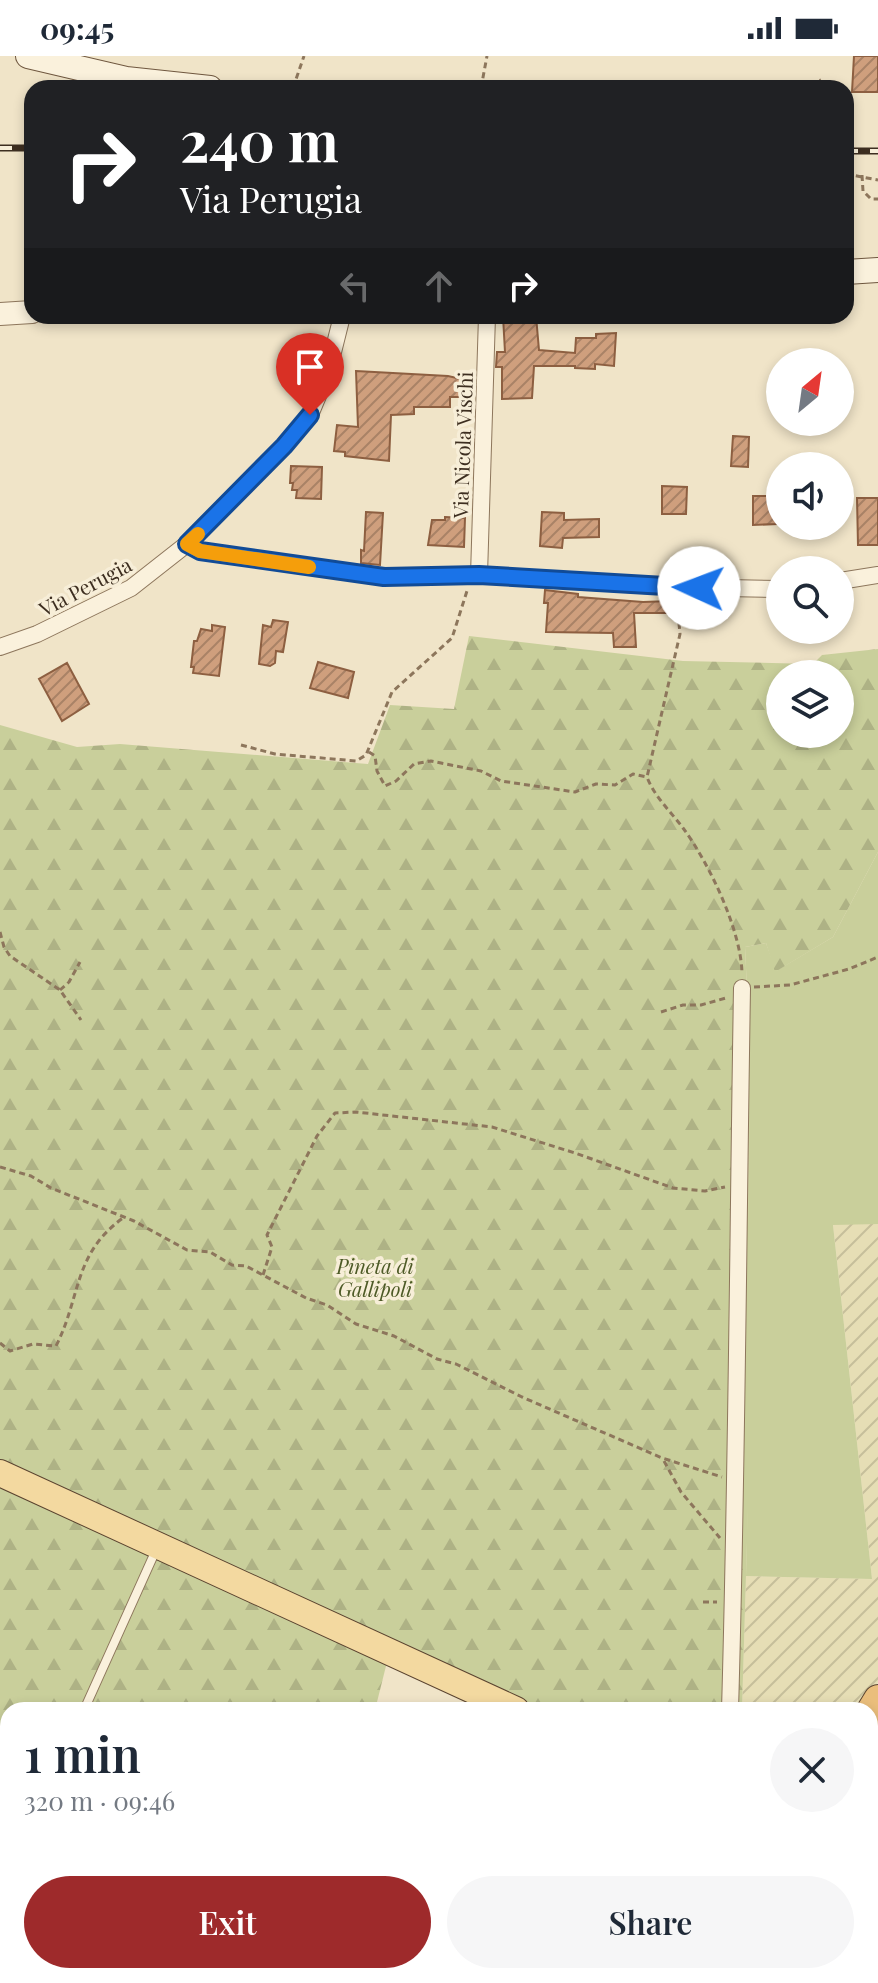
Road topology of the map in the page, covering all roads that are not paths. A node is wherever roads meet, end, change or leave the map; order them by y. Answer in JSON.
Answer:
{"nodes":[{"id":1,"x":28,"y":56,"type":"edge"},
{"id":2,"x":135,"y":80,"type":"edge"},
{"id":3,"x":878,"y":270,"type":"edge"},
{"id":4,"x":854,"y":272,"type":"edge"},
{"id":5,"x":24,"y":312,"type":"edge"},
{"id":6,"x":0,"y":314,"type":"edge"},
{"id":7,"x":340,"y":324,"type":"edge"},
{"id":8,"x":487,"y":324,"type":"edge"},
{"id":9,"x":187,"y":544,"type":"junction"},
{"id":10,"x":475,"y":575,"type":"junction"},
{"id":11,"x":878,"y":575,"type":"edge"},
{"id":12,"x":854,"y":579,"type":"edge"},
{"id":13,"x":766,"y":589,"type":"edge"},
{"id":14,"x":0,"y":647,"type":"edge"},
{"id":15,"x":742,"y":992,"type":"road end"},
{"id":16,"x":0,"y":1473,"type":"edge"},
{"id":17,"x":158,"y":1545,"type":"junction"},
{"id":18,"x":88,"y":1702,"type":"edge"},
{"id":19,"x":499,"y":1702,"type":"edge"},
{"id":20,"x":730,"y":1702,"type":"edge"}],
"edges":[{"from":1,"to":2,"type":"main road"},
{"from":3,"to":4,"type":"main road"},
{"from":5,"to":6,"type":"street"},
{"from":7,"to":9,"type":"street","name":"Via Perugia"},
{"from":8,"to":10,"type":"street","name":"Via Nicola Vischi"},
{"from":9,"to":10,"type":"street"},
{"from":9,"to":14,"type":"street","name":"Via Perugia"},
{"from":10,"to":13,"type":"street"},
{"from":11,"to":12,"type":"street"},
{"from":15,"to":20,"type":"street"},
{"from":16,"to":17,"type":"main road"},
{"from":17,"to":18,"type":"lane"},
{"from":17,"to":19,"type":"main road"}]}
